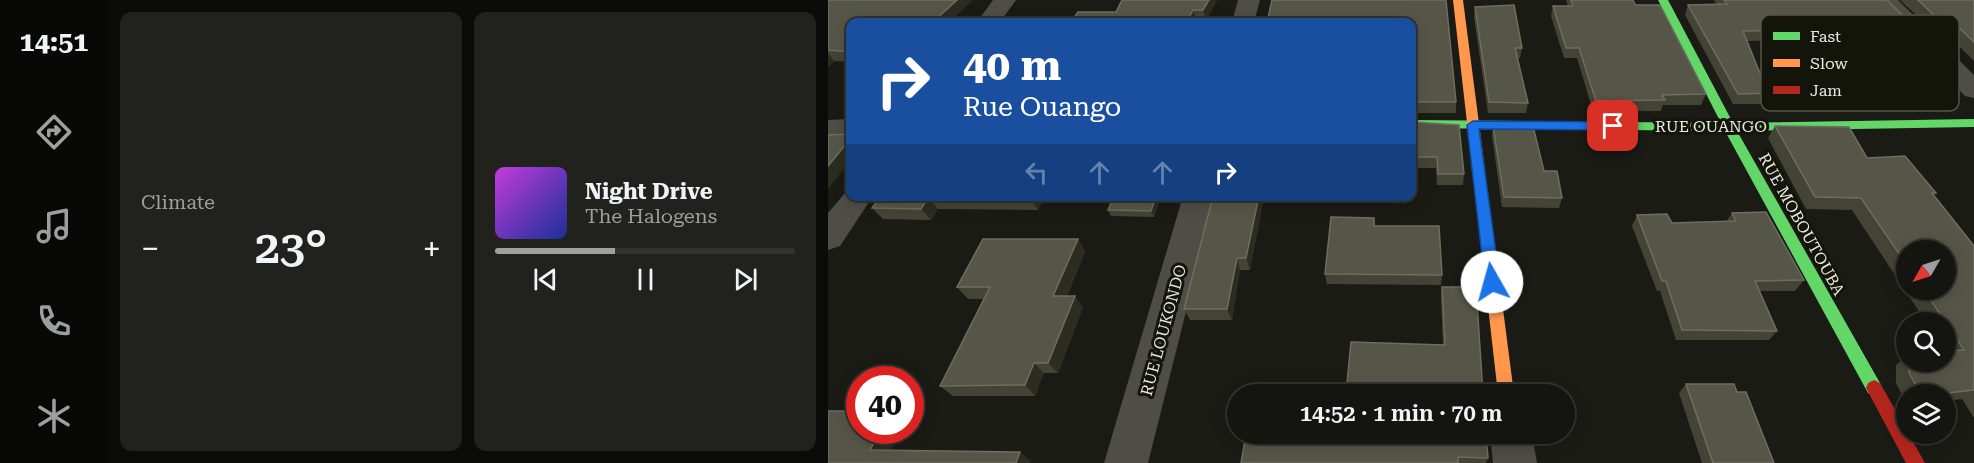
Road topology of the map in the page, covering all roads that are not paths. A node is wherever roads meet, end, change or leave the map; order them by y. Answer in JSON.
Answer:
{"nodes":[{"id":1,"x":1005,"y":0,"type":"edge"},
{"id":2,"x":1249,"y":0,"type":"edge"},
{"id":3,"x":1458,"y":0,"type":"edge"},
{"id":4,"x":1663,"y":0,"type":"edge"},
{"id":5,"x":1885,"y":0,"type":"edge"},
{"id":6,"x":1900,"y":15,"type":"edge"},
{"id":7,"x":991,"y":18,"type":"edge"},
{"id":8,"x":1244,"y":18,"type":"edge"},
{"id":9,"x":1959,"y":75,"type":"edge"},
{"id":10,"x":1974,"y":90,"type":"edge"},
{"id":11,"x":1974,"y":123,"type":"edge"},
{"id":12,"x":1416,"y":124,"type":"edge"},
{"id":13,"x":1473,"y":125,"type":"junction"},
{"id":14,"x":1729,"y":127,"type":"junction"},
{"id":15,"x":846,"y":128,"type":"edge"},
{"id":16,"x":828,"y":129,"type":"edge"},
{"id":17,"x":854,"y":201,"type":"edge"},
{"id":18,"x":1198,"y":201,"type":"edge"},
{"id":19,"x":828,"y":237,"type":"edge"},
{"id":20,"x":1505,"y":384,"type":"edge"},
{"id":21,"x":1512,"y":444,"type":"edge"},
{"id":22,"x":1126,"y":463,"type":"edge"},
{"id":23,"x":1515,"y":463,"type":"edge"},
{"id":24,"x":1916,"y":463,"type":"edge"}],
"edges":[{"from":1,"to":7,"type":"street"},
{"from":2,"to":8,"type":"street"},
{"from":3,"to":13,"type":"street"},
{"from":4,"to":14,"type":"street","name":"RUE MOBOUTOUBA"},
{"from":5,"to":6,"type":"street"},
{"from":9,"to":10,"type":"street"},
{"from":11,"to":14,"type":"street","name":"RUE OUANGO"},
{"from":12,"to":13,"type":"street","name":"RUE OUANGO"},
{"from":13,"to":14,"type":"street","name":"RUE OUANGO"},
{"from":13,"to":20,"type":"street"},
{"from":14,"to":24,"type":"street","name":"RUE MOBOUTOUBA"},
{"from":15,"to":16,"type":"street"},
{"from":17,"to":19,"type":"street"},
{"from":18,"to":22,"type":"street","name":"RUE LOUKONDO"},
{"from":21,"to":23,"type":"street"}]}
